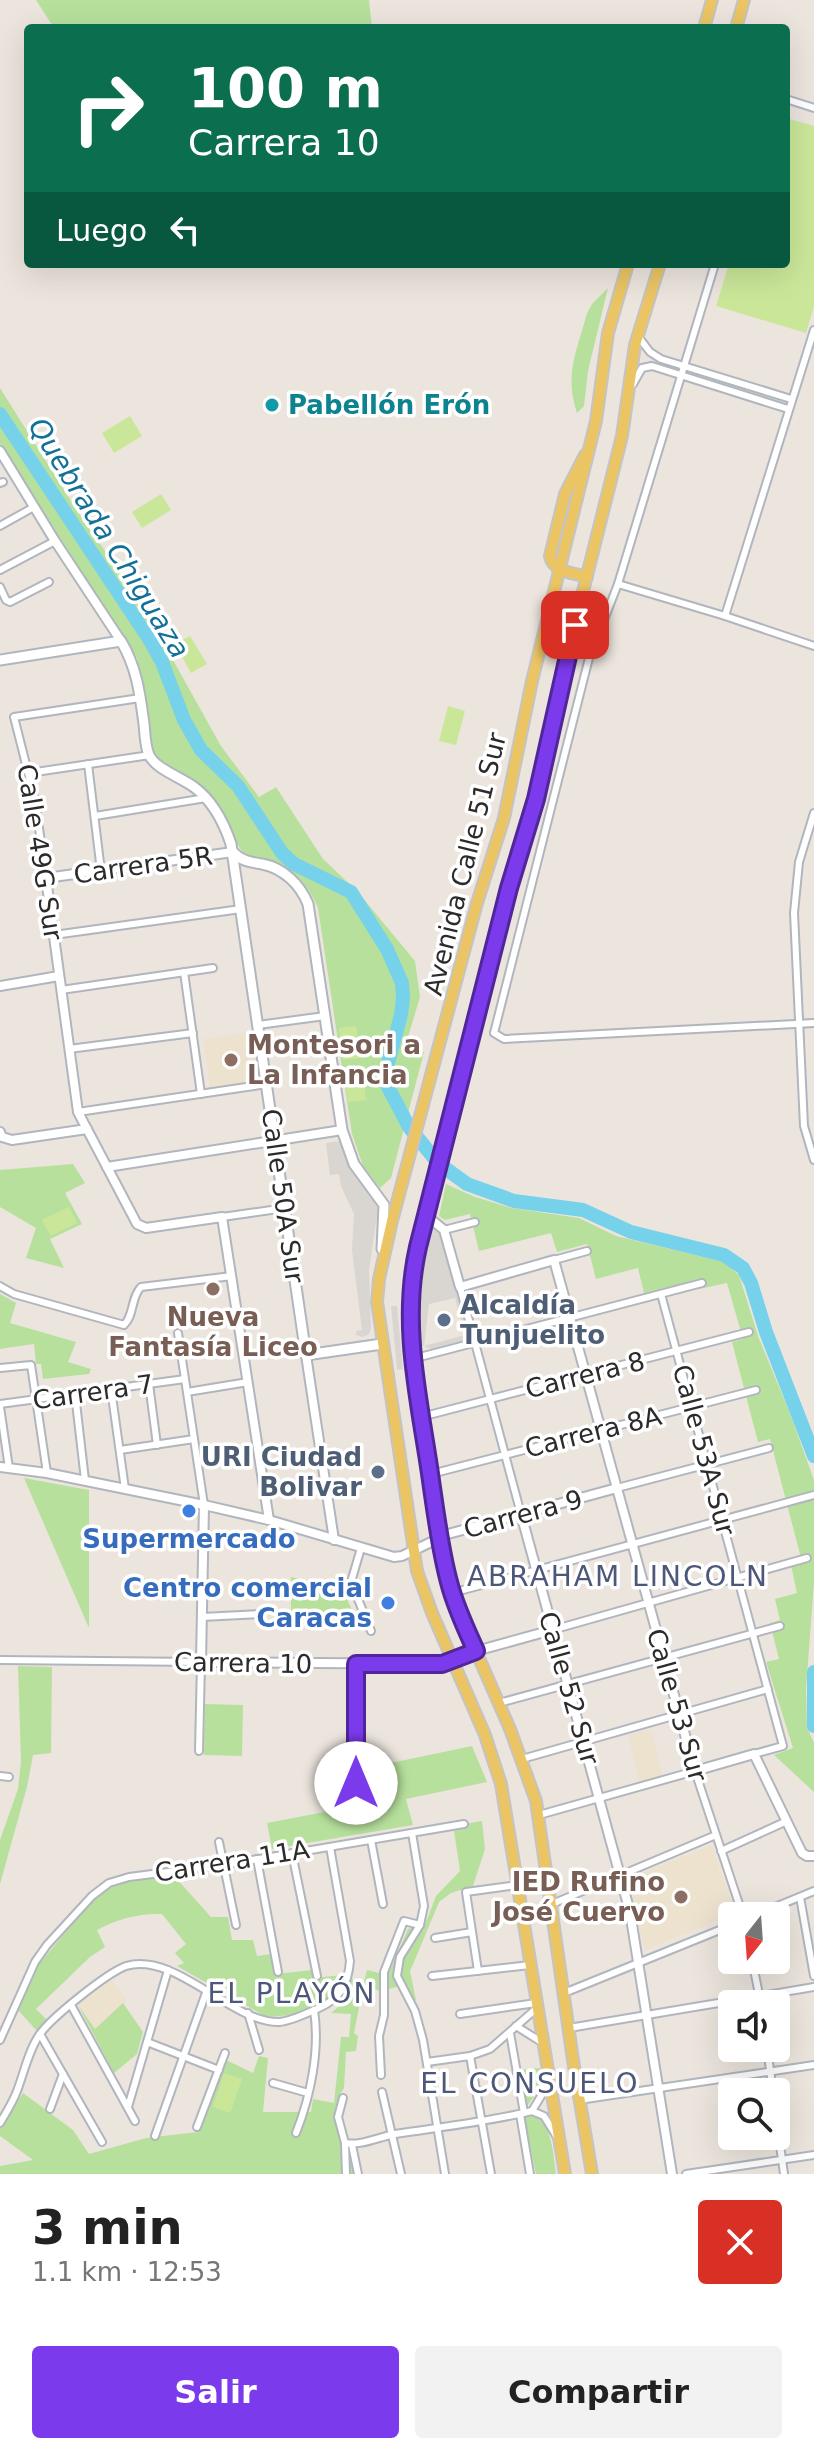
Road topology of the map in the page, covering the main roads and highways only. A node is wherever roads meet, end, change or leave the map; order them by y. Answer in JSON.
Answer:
{"nodes":[{"id":1,"x":712,"y":0,"type":"edge"},
{"id":2,"x":744,"y":0,"type":"edge"},
{"id":3,"x":705,"y":24,"type":"edge"},
{"id":4,"x":737,"y":24,"type":"edge"},
{"id":5,"x":627,"y":268,"type":"edge"},
{"id":6,"x":659,"y":268,"type":"edge"},
{"id":7,"x":560,"y":570,"type":"junction"},
{"id":8,"x":587,"y":577,"type":"junction"},
{"id":9,"x":0,"y":660,"type":"edge"},
{"id":10,"x":233,"y":852,"type":"junction"},
{"id":11,"x":379,"y":1279,"type":"junction"},
{"id":12,"x":382,"y":1344,"type":"junction"},
{"id":13,"x":565,"y":2174,"type":"edge"},
{"id":14,"x":592,"y":2174,"type":"edge"}],
"edges":[{"from":1,"to":3,"type":"main road"},
{"from":2,"to":4,"type":"main road"},
{"from":5,"to":7,"type":"main road"},
{"from":6,"to":8,"type":"main road","name":"Avenida Calle 51 Sur"},
{"from":7,"to":8,"type":"main road"},
{"from":7,"to":11,"type":"main road","name":"Avenida Calle 51 Sur"},
{"from":8,"to":14,"type":"main road","name":"Avenida Calle 51 Sur"},
{"from":9,"to":10,"type":"main road","name":"Calle 50A Sur"},
{"from":10,"to":11,"type":"main road","name":"Carrera 5R"},
{"from":10,"to":12,"type":"main road","name":"Calle 50A Sur"},
{"from":11,"to":12,"type":"main road","name":"Avenida Calle 51 Sur"},
{"from":12,"to":13,"type":"main road","name":"Avenida Calle 51 Sur"}]}
